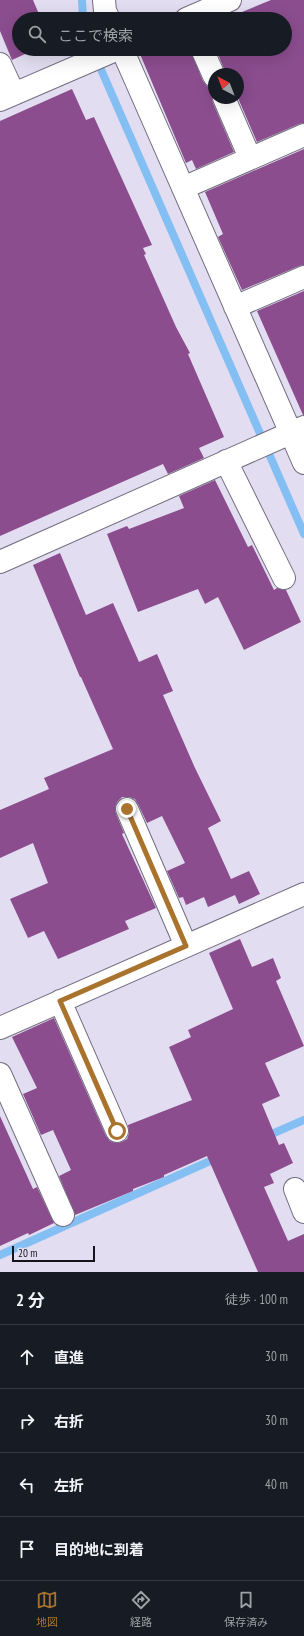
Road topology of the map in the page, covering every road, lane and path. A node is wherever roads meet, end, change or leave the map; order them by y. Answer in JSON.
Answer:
{"nodes":[{"id":1,"x":104,"y":0,"type":"edge"},
{"id":2,"x":230,"y":0,"type":"edge"},
{"id":3,"x":106,"y":12,"type":"edge"},
{"id":4,"x":203,"y":12,"type":"edge"},
{"id":5,"x":103,"y":56,"type":"edge"},
{"id":6,"x":118,"y":56,"type":"edge"},
{"id":7,"x":205,"y":56,"type":"edge"},
{"id":8,"x":0,"y":64,"type":"edge"},
{"id":9,"x":210,"y":68,"type":"edge"},
{"id":10,"x":7,"y":97,"type":"edge"},
{"id":11,"x":227,"y":104,"type":"edge"},
{"id":12,"x":304,"y":135,"type":"edge"},
{"id":13,"x":250,"y":158,"type":"junction"},
{"id":14,"x":183,"y":188,"type":"junction"},
{"id":15,"x":304,"y":277,"type":"edge"},
{"id":16,"x":235,"y":307,"type":"junction"},
{"id":17,"x":290,"y":433,"type":"edge"},
{"id":18,"x":226,"y":461,"type":"junction"},
{"id":19,"x":304,"y":463,"type":"edge"},
{"id":20,"x":0,"y":562,"type":"edge"},
{"id":21,"x":284,"y":578,"type":"dead end"},
{"id":22,"x":127,"y":809,"type":"dead end"},
{"id":23,"x":304,"y":894,"type":"edge"},
{"id":24,"x":186,"y":946,"type":"junction"},
{"id":25,"x":60,"y":1001,"type":"junction"},
{"id":26,"x":0,"y":1028,"type":"edge"},
{"id":27,"x":0,"y":1074,"type":"edge"},
{"id":28,"x":117,"y":1131,"type":"dead end"},
{"id":29,"x":294,"y":1189,"type":"dead end"},
{"id":30,"x":304,"y":1212,"type":"edge"},
{"id":31,"x":63,"y":1215,"type":"dead end"}],
"edges":[{"from":1,"to":3,"type":"street"},
{"from":2,"to":4,"type":"street"},
{"from":5,"to":10,"type":"street"},
{"from":6,"to":14,"type":"street"},
{"from":7,"to":9,"type":"street"},
{"from":8,"to":10,"type":"street"},
{"from":11,"to":13,"type":"street"},
{"from":12,"to":13,"type":"street"},
{"from":13,"to":14,"type":"street"},
{"from":14,"to":16,"type":"street"},
{"from":15,"to":16,"type":"street"},
{"from":16,"to":17,"type":"street"},
{"from":17,"to":18,"type":"street"},
{"from":17,"to":19,"type":"street"},
{"from":18,"to":20,"type":"street"},
{"from":18,"to":21,"type":"street"},
{"from":22,"to":24,"type":"street"},
{"from":23,"to":24,"type":"street"},
{"from":24,"to":25,"type":"street"},
{"from":25,"to":26,"type":"street"},
{"from":25,"to":28,"type":"street"},
{"from":27,"to":31,"type":"street"},
{"from":29,"to":30,"type":"street"}]}
